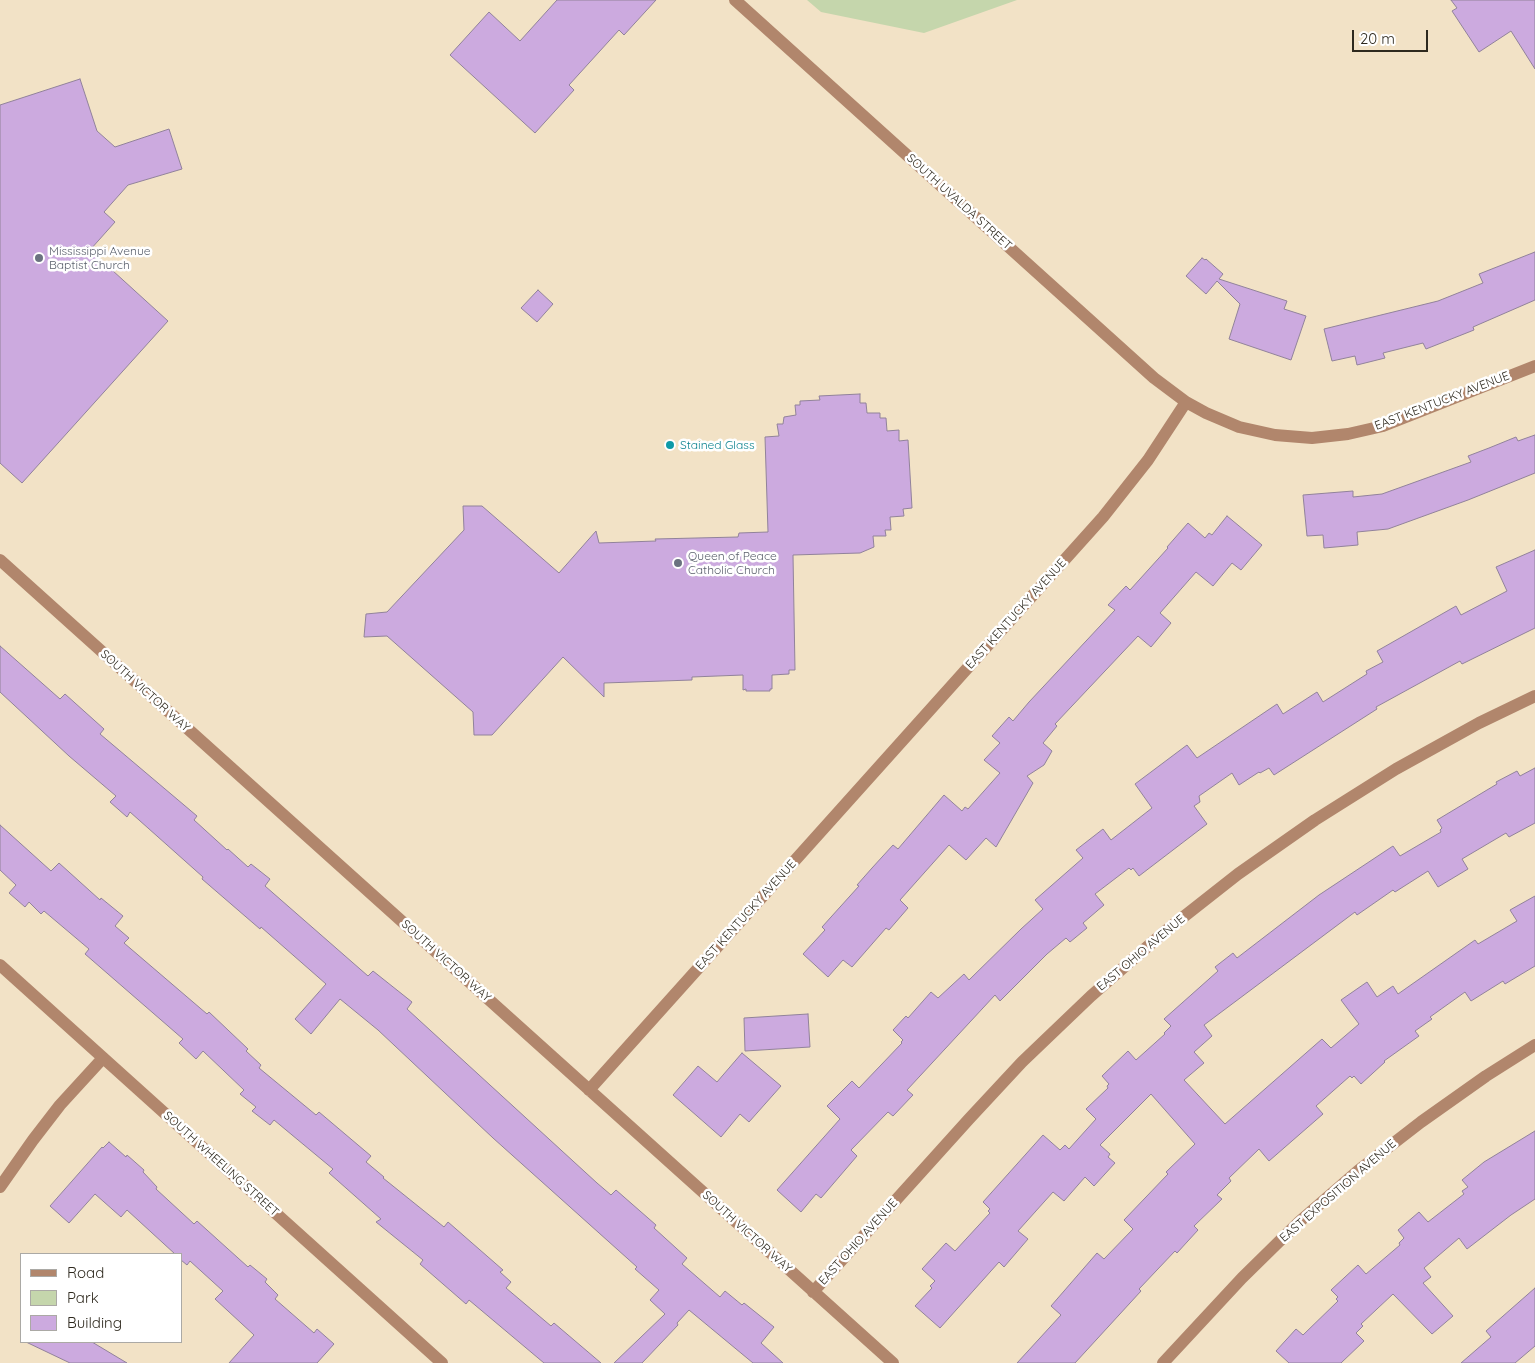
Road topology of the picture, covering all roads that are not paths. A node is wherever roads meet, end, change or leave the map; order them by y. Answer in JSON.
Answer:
{"nodes":[{"id":1,"x":735,"y":0,"type":"edge"},
{"id":2,"x":1535,"y":366,"type":"edge"},
{"id":3,"x":1186,"y":402,"type":"junction"},
{"id":4,"x":0,"y":560,"type":"edge"},
{"id":5,"x":1535,"y":696,"type":"edge"},
{"id":6,"x":0,"y":965,"type":"edge"},
{"id":7,"x":1535,"y":1045,"type":"edge"},
{"id":8,"x":102,"y":1058,"type":"junction"},
{"id":9,"x":589,"y":1090,"type":"junction"},
{"id":10,"x":0,"y":1188,"type":"edge"},
{"id":11,"x":814,"y":1292,"type":"junction"},
{"id":12,"x":442,"y":1363,"type":"edge"},
{"id":13,"x":893,"y":1363,"type":"edge"},
{"id":14,"x":1163,"y":1363,"type":"edge"}],
"edges":[{"from":1,"to":3,"type":"street","name":"SOUTH UVALDA STREET"},
{"from":2,"to":3,"type":"street","name":"EAST KENTUCKY AVENUE"},
{"from":3,"to":9,"type":"street","name":"EAST KENTUCKY AVENUE"},
{"from":4,"to":9,"type":"street","name":"SOUTH VICTOR WAY"},
{"from":5,"to":11,"type":"street","name":"EAST OHIO AVENUE"},
{"from":6,"to":8,"type":"street","name":"SOUTH WHEELING STREET"},
{"from":7,"to":14,"type":"street","name":"EAST EXPOSITION AVENUE"},
{"from":8,"to":10,"type":"street"},
{"from":8,"to":12,"type":"street","name":"SOUTH WHEELING STREET"},
{"from":9,"to":11,"type":"street","name":"SOUTH VICTOR WAY"},
{"from":11,"to":13,"type":"street","name":"SOUTH VICTOR WAY"}]}
